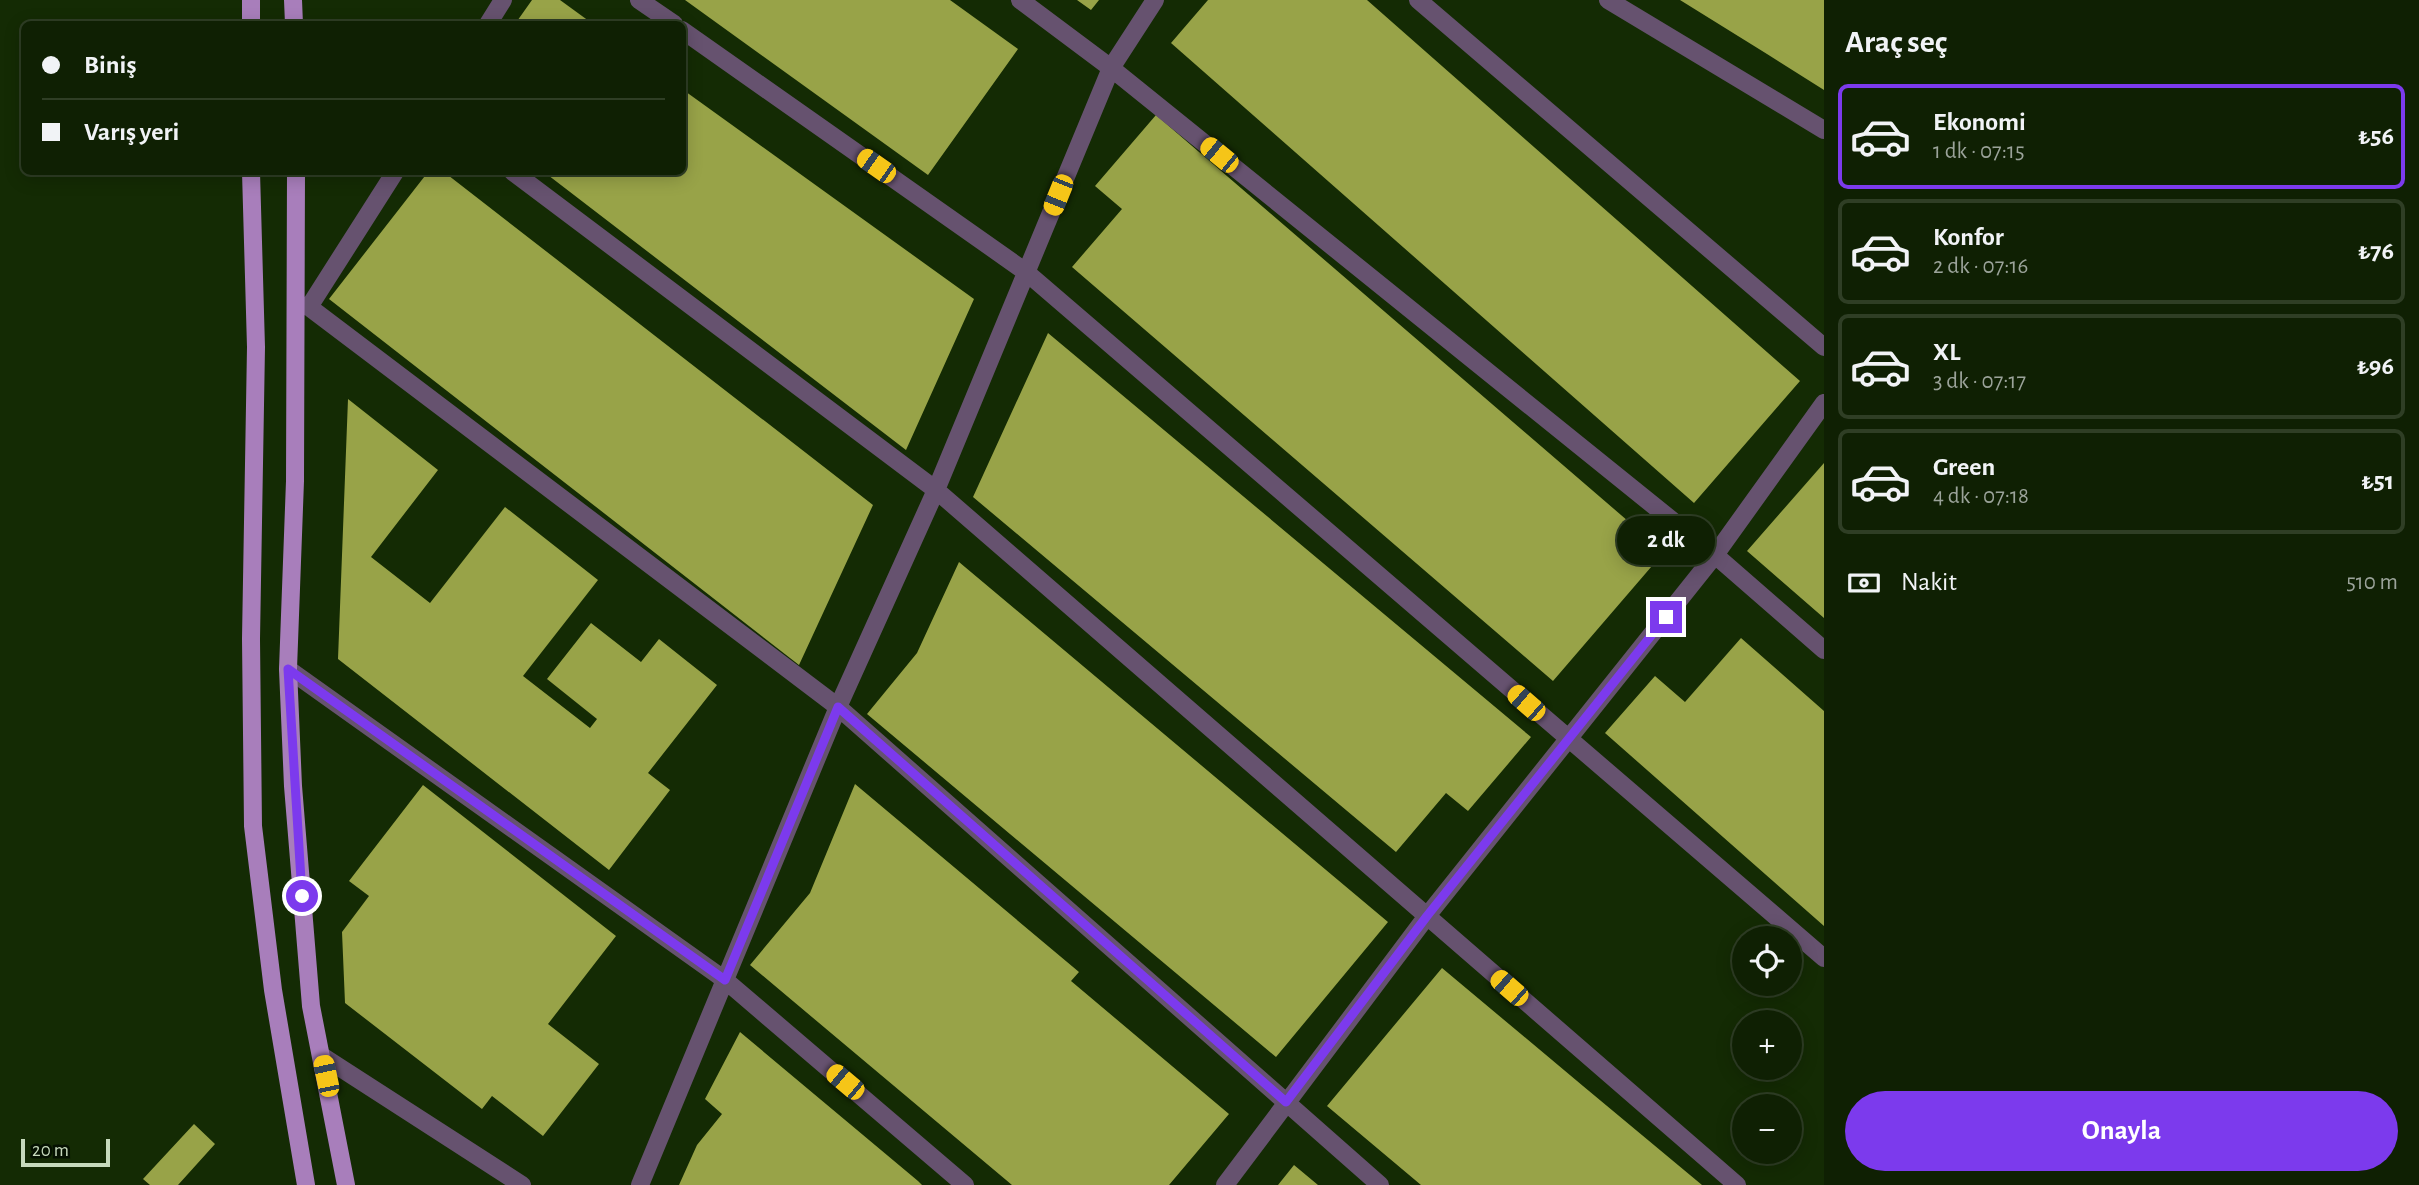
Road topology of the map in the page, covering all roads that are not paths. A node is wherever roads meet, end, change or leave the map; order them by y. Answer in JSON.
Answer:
{"nodes":[{"id":1,"x":251,"y":0,"type":"edge"},
{"id":2,"x":293,"y":0,"type":"edge"},
{"id":3,"x":503,"y":0,"type":"edge"},
{"id":4,"x":639,"y":0,"type":"edge"},
{"id":5,"x":1020,"y":0,"type":"edge"},
{"id":6,"x":1155,"y":0,"type":"edge"},
{"id":7,"x":1418,"y":0,"type":"edge"},
{"id":8,"x":1608,"y":0,"type":"edge"},
{"id":9,"x":251,"y":21,"type":"edge"},
{"id":10,"x":294,"y":21,"type":"edge"},
{"id":11,"x":490,"y":21,"type":"edge"},
{"id":12,"x":670,"y":21,"type":"edge"},
{"id":13,"x":686,"y":33,"type":"edge"},
{"id":14,"x":1111,"y":68,"type":"junction"},
{"id":15,"x":1824,"y":130,"type":"edge"},
{"id":16,"x":251,"y":175,"type":"edge"},
{"id":17,"x":296,"y":175,"type":"edge"},
{"id":18,"x":393,"y":175,"type":"edge"},
{"id":19,"x":517,"y":175,"type":"edge"},
{"id":20,"x":1026,"y":272,"type":"junction"},
{"id":21,"x":302,"y":306,"type":"junction"},
{"id":22,"x":1824,"y":347,"type":"edge"},
{"id":23,"x":1824,"y":403,"type":"edge"},
{"id":24,"x":936,"y":490,"type":"junction"},
{"id":25,"x":1715,"y":555,"type":"junction"},
{"id":26,"x":1824,"y":650,"type":"edge"},
{"id":27,"x":288,"y":669,"type":"junction"},
{"id":28,"x":838,"y":707,"type":"junction"},
{"id":29,"x":1568,"y":739,"type":"junction"},
{"id":30,"x":1427,"y":916,"type":"junction"},
{"id":31,"x":1824,"y":958,"type":"edge"},
{"id":32,"x":725,"y":980,"type":"junction"},
{"id":33,"x":322,"y":1056,"type":"junction"},
{"id":34,"x":1286,"y":1102,"type":"junction"},
{"id":35,"x":306,"y":1185,"type":"edge"},
{"id":36,"x":346,"y":1185,"type":"edge"},
{"id":37,"x":522,"y":1185,"type":"edge"},
{"id":38,"x":640,"y":1185,"type":"edge"},
{"id":39,"x":965,"y":1185,"type":"edge"},
{"id":40,"x":1225,"y":1185,"type":"edge"},
{"id":41,"x":1380,"y":1185,"type":"edge"},
{"id":42,"x":1737,"y":1185,"type":"edge"}],
"edges":[{"from":1,"to":9,"type":"main road"},
{"from":2,"to":10,"type":"main road"},
{"from":3,"to":11,"type":"lane"},
{"from":4,"to":12,"type":"lane"},
{"from":5,"to":14,"type":"lane"},
{"from":6,"to":14,"type":"lane"},
{"from":7,"to":22,"type":"lane"},
{"from":8,"to":15,"type":"lane"},
{"from":13,"to":20,"type":"lane"},
{"from":14,"to":20,"type":"lane"},
{"from":14,"to":25,"type":"lane"},
{"from":16,"to":35,"type":"main road"},
{"from":17,"to":21,"type":"main road"},
{"from":18,"to":21,"type":"lane"},
{"from":19,"to":24,"type":"lane"},
{"from":20,"to":24,"type":"lane"},
{"from":20,"to":29,"type":"lane"},
{"from":21,"to":27,"type":"main road"},
{"from":21,"to":28,"type":"lane"},
{"from":23,"to":25,"type":"lane"},
{"from":24,"to":28,"type":"lane"},
{"from":24,"to":30,"type":"lane"},
{"from":25,"to":26,"type":"lane"},
{"from":25,"to":29,"type":"lane"},
{"from":27,"to":32,"type":"lane"},
{"from":27,"to":33,"type":"main road"},
{"from":28,"to":32,"type":"lane"},
{"from":28,"to":34,"type":"lane"},
{"from":29,"to":30,"type":"lane"},
{"from":29,"to":31,"type":"lane"},
{"from":30,"to":34,"type":"lane"},
{"from":30,"to":42,"type":"lane"},
{"from":32,"to":38,"type":"lane"},
{"from":32,"to":39,"type":"lane"},
{"from":33,"to":36,"type":"main road"},
{"from":33,"to":37,"type":"lane"},
{"from":34,"to":40,"type":"lane"},
{"from":34,"to":41,"type":"lane"}]}
